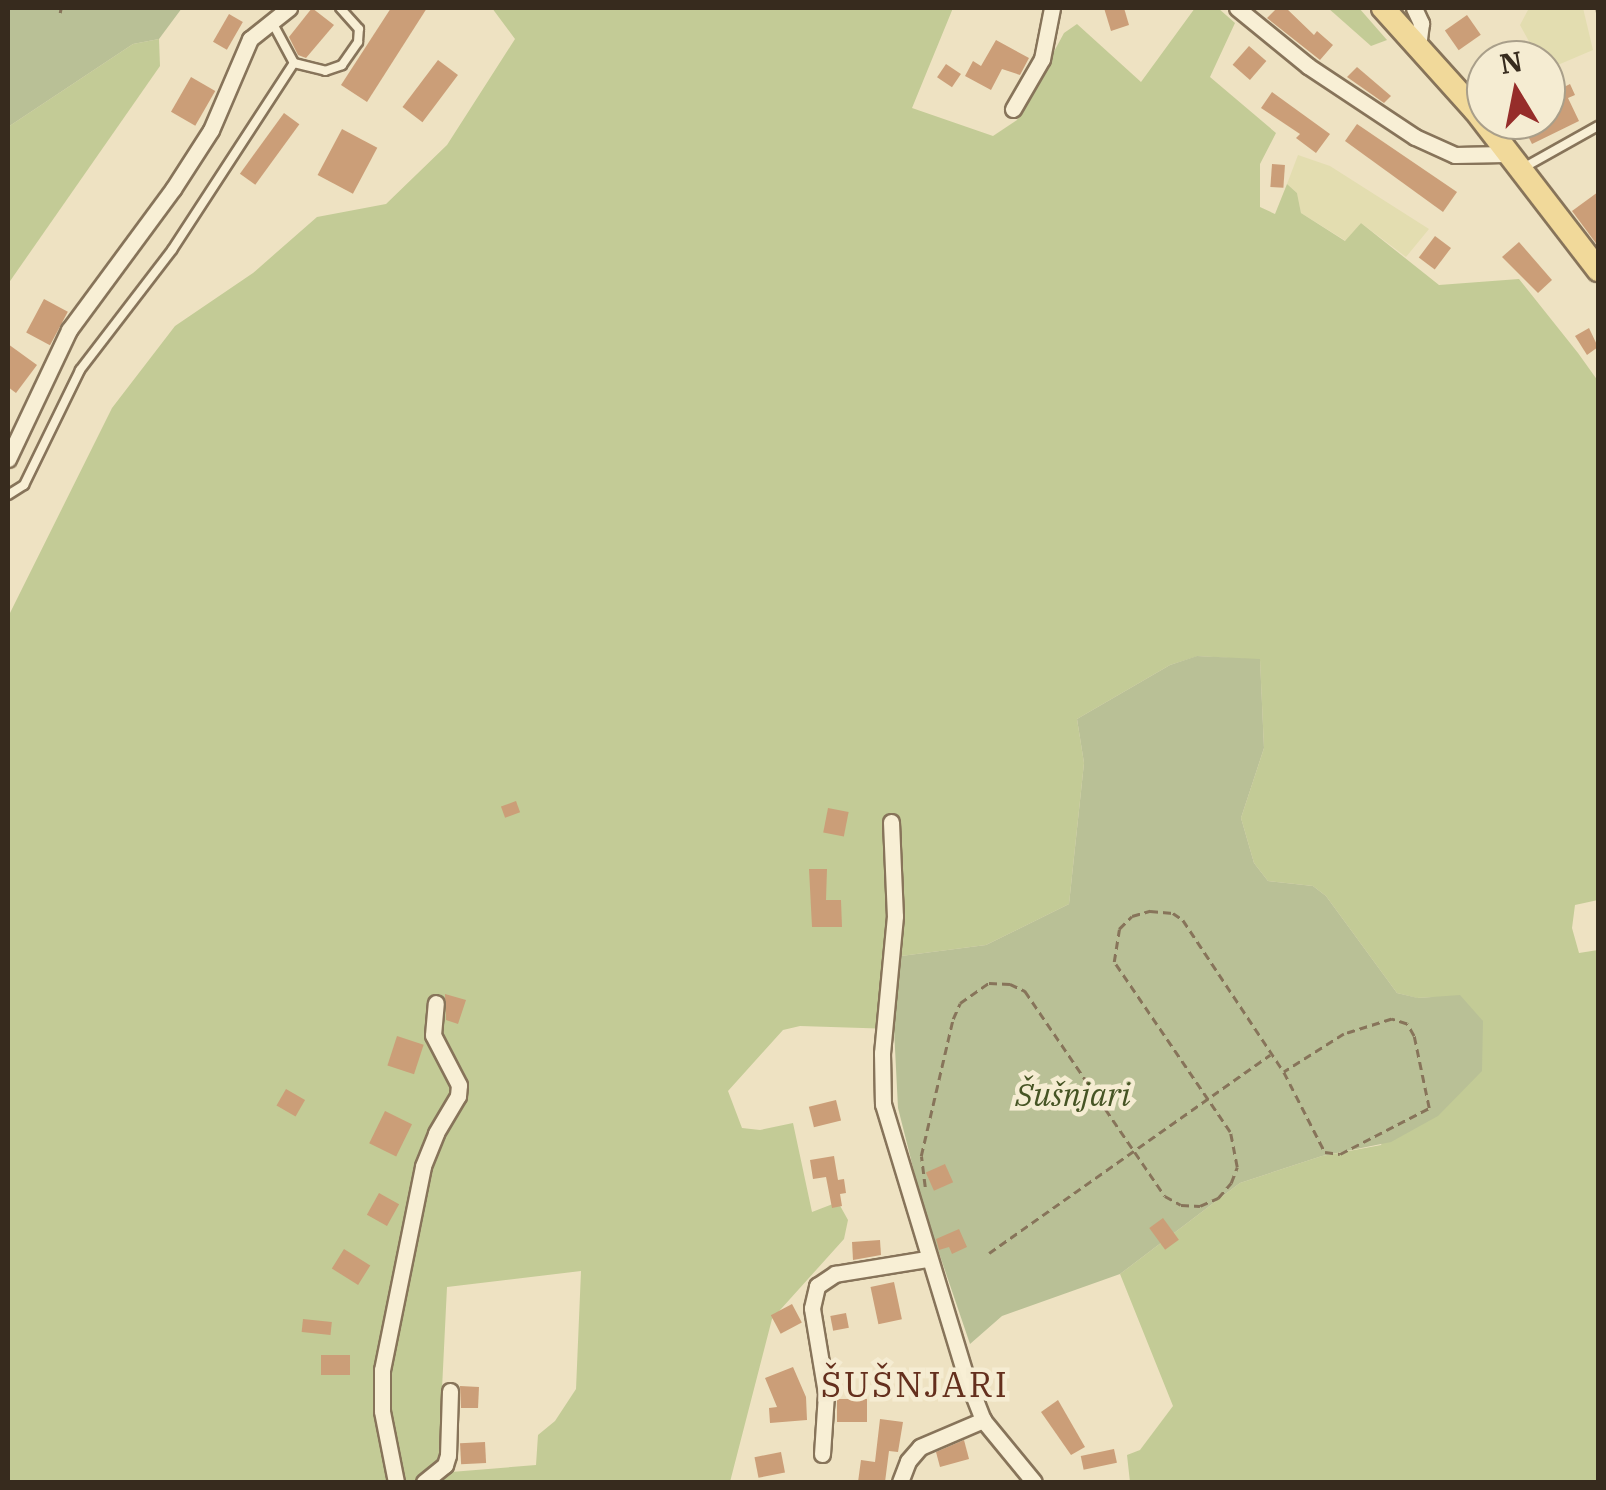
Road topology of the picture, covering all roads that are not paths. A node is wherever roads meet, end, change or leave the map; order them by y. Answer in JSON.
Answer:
{"nodes":[{"id":1,"x":289,"y":8,"type":"edge"},
{"id":2,"x":340,"y":8,"type":"edge"},
{"id":3,"x":1052,"y":8,"type":"edge"},
{"id":4,"x":1238,"y":8,"type":"edge"},
{"id":5,"x":1382,"y":8,"type":"edge"},
{"id":6,"x":1414,"y":8,"type":"edge"},
{"id":7,"x":272,"y":22,"type":"junction"},
{"id":8,"x":1418,"y":46,"type":"junction"},
{"id":9,"x":294,"y":63,"type":"junction"},
{"id":10,"x":1013,"y":110,"type":"dead end"},
{"id":11,"x":1598,"y":126,"type":"edge"},
{"id":12,"x":1512,"y":162,"type":"junction"},
{"id":13,"x":1598,"y":270,"type":"edge"},
{"id":14,"x":8,"y":458,"type":"edge"},
{"id":15,"x":8,"y":494,"type":"edge"},
{"id":16,"x":890,"y":822,"type":"dead end"},
{"id":17,"x":436,"y":1003,"type":"dead end"},
{"id":18,"x":927,"y":1259,"type":"junction"},
{"id":19,"x":450,"y":1391,"type":"dead end"},
{"id":20,"x":983,"y":1420,"type":"junction"},
{"id":21,"x":822,"y":1454,"type":"dead end"},
{"id":22,"x":396,"y":1482,"type":"edge"},
{"id":23,"x":424,"y":1482,"type":"edge"},
{"id":24,"x":900,"y":1482,"type":"edge"},
{"id":25,"x":1034,"y":1482,"type":"edge"}],
"edges":[{"from":1,"to":7,"type":"street"},
{"from":2,"to":9,"type":"lane"},
{"from":3,"to":10,"type":"street"},
{"from":4,"to":12,"type":"street"},
{"from":5,"to":8,"type":"main road"},
{"from":6,"to":8,"type":"street"},
{"from":7,"to":9,"type":"lane"},
{"from":7,"to":14,"type":"street"},
{"from":8,"to":12,"type":"main road"},
{"from":9,"to":15,"type":"lane"},
{"from":11,"to":12,"type":"lane"},
{"from":12,"to":13,"type":"main road"},
{"from":16,"to":18,"type":"street"},
{"from":17,"to":22,"type":"street"},
{"from":18,"to":20,"type":"street"},
{"from":18,"to":21,"type":"street"},
{"from":19,"to":23,"type":"street"},
{"from":20,"to":24,"type":"street"},
{"from":20,"to":25,"type":"street"}]}
